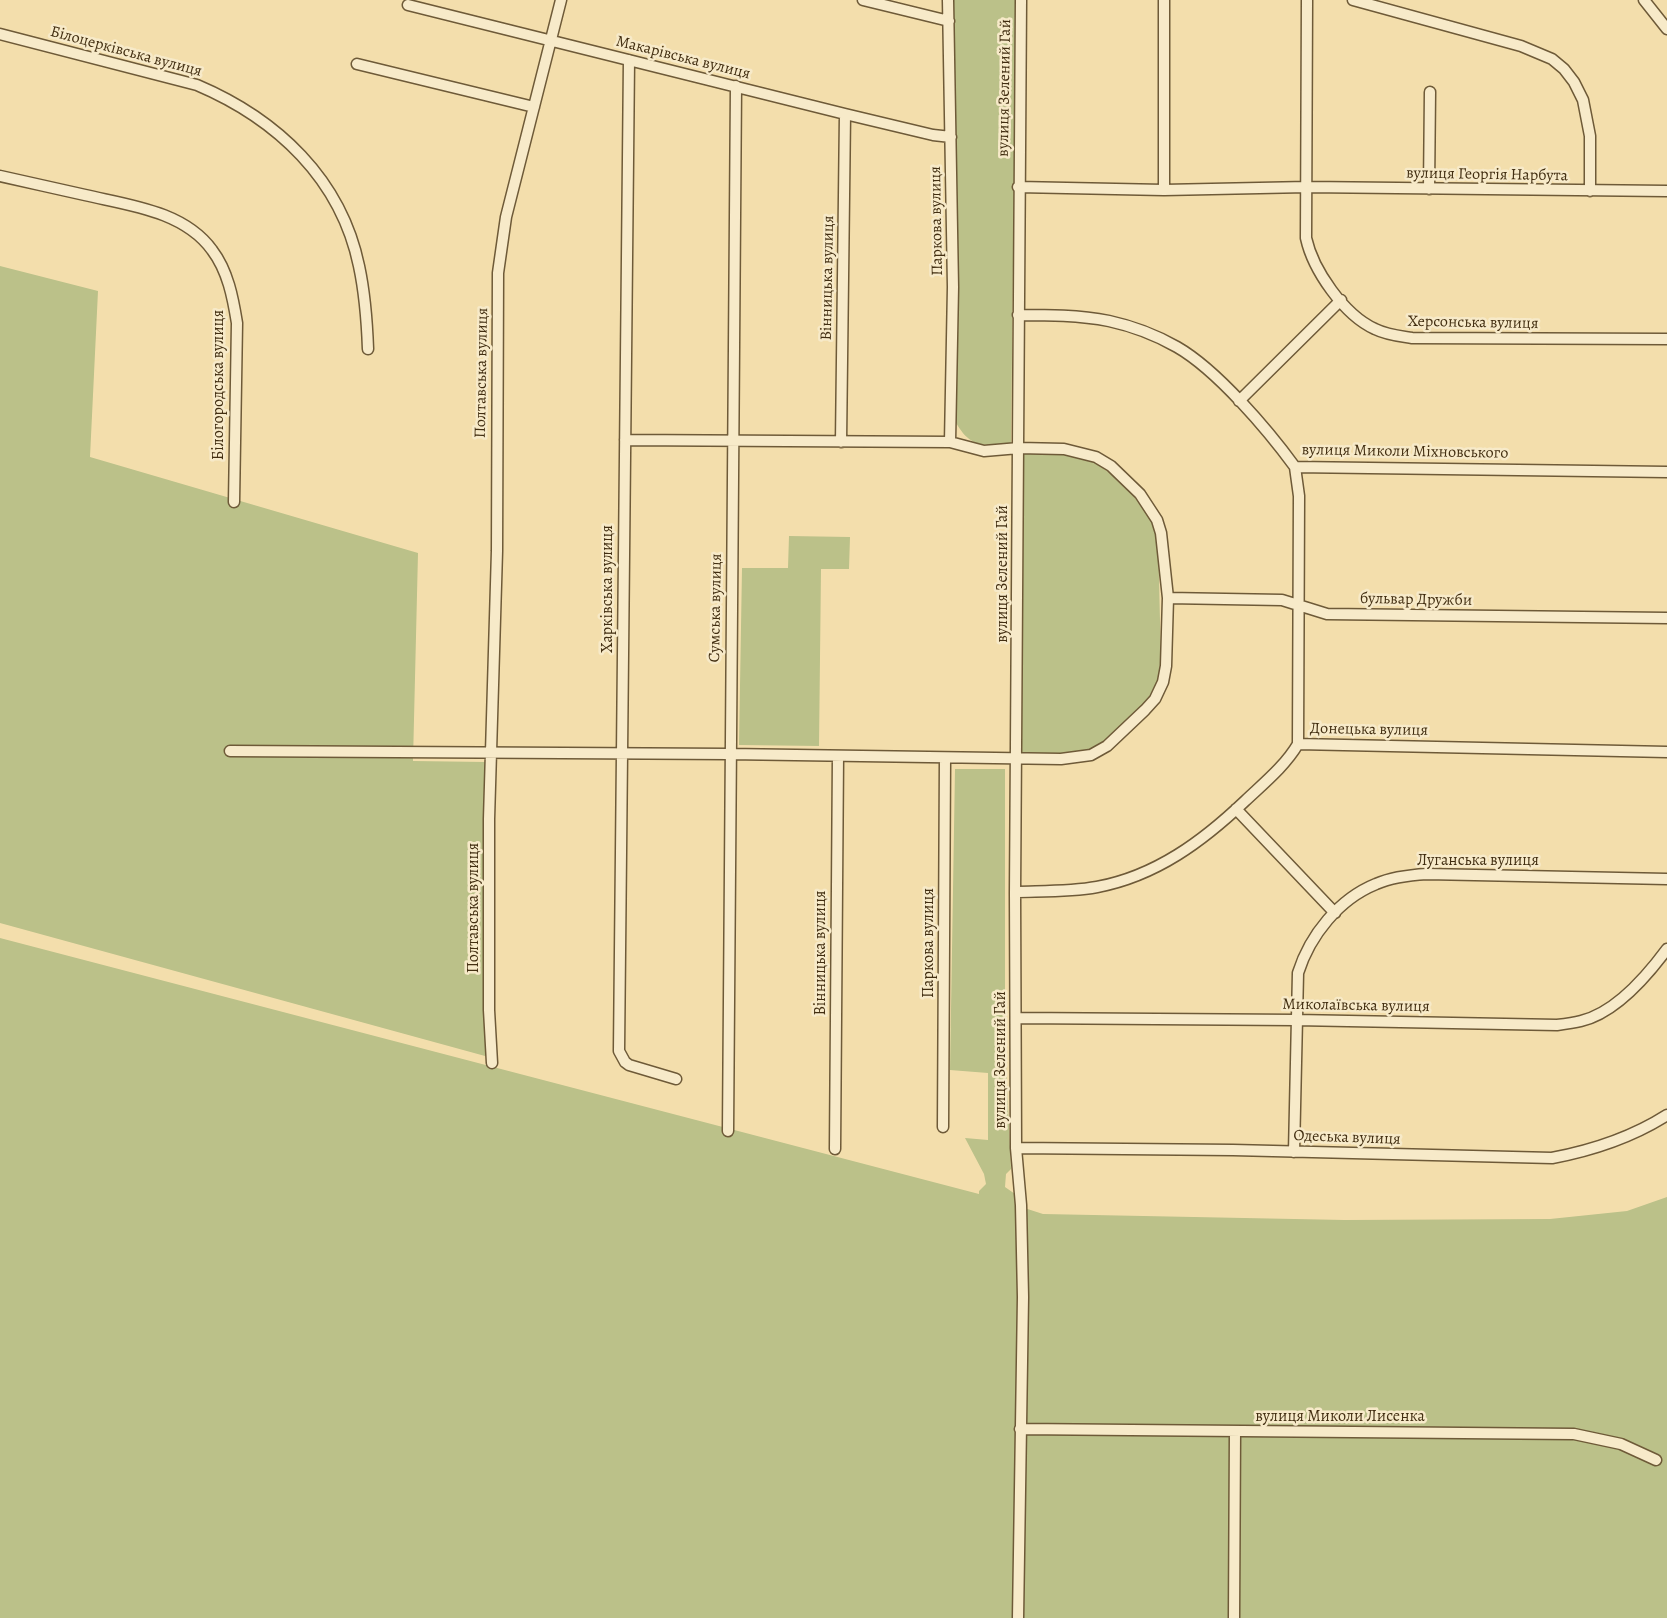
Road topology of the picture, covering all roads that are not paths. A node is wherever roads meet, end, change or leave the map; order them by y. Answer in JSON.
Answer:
{"nodes":[{"id":1,"x":561,"y":0,"type":"edge"},
{"id":2,"x":862,"y":0,"type":"edge"},
{"id":3,"x":948,"y":0,"type":"edge"},
{"id":4,"x":1021,"y":0,"type":"edge"},
{"id":5,"x":1164,"y":0,"type":"edge"},
{"id":6,"x":1306,"y":0,"type":"edge"},
{"id":7,"x":1353,"y":0,"type":"edge"},
{"id":8,"x":1644,"y":0,"type":"edge"},
{"id":9,"x":408,"y":5,"type":"dead end"},
{"id":10,"x":949,"y":21,"type":"junction"},
{"id":11,"x":1667,"y":29,"type":"edge"},
{"id":12,"x":0,"y":34,"type":"edge"},
{"id":13,"x":551,"y":41,"type":"junction"},
{"id":14,"x":629,"y":60,"type":"junction"},
{"id":15,"x":357,"y":64,"type":"dead end"},
{"id":16,"x":736,"y":86,"type":"junction"},
{"id":17,"x":1430,"y":92,"type":"dead end"},
{"id":18,"x":534,"y":107,"type":"junction"},
{"id":19,"x":845,"y":114,"type":"junction"},
{"id":20,"x":951,"y":137,"type":"junction"},
{"id":21,"x":0,"y":176,"type":"edge"},
{"id":22,"x":1018,"y":187,"type":"junction"},
{"id":23,"x":1307,"y":188,"type":"junction"},
{"id":24,"x":1429,"y":189,"type":"junction"},
{"id":25,"x":1164,"y":190,"type":"junction"},
{"id":26,"x":1590,"y":191,"type":"junction"},
{"id":27,"x":1667,"y":191,"type":"edge"},
{"id":28,"x":1341,"y":300,"type":"junction"},
{"id":29,"x":1018,"y":315,"type":"junction"},
{"id":30,"x":1667,"y":339,"type":"edge"},
{"id":31,"x":368,"y":349,"type":"dead end"},
{"id":32,"x":1239,"y":401,"type":"junction"},
{"id":33,"x":625,"y":440,"type":"junction"},
{"id":34,"x":733,"y":441,"type":"junction"},
{"id":35,"x":842,"y":442,"type":"junction"},
{"id":36,"x":950,"y":442,"type":"junction"},
{"id":37,"x":1019,"y":448,"type":"junction"},
{"id":38,"x":1295,"y":467,"type":"junction"},
{"id":39,"x":1667,"y":472,"type":"edge"},
{"id":40,"x":234,"y":502,"type":"dead end"},
{"id":41,"x":1168,"y":598,"type":"junction"},
{"id":42,"x":1299,"y":605,"type":"junction"},
{"id":43,"x":1667,"y":618,"type":"edge"},
{"id":44,"x":1298,"y":744,"type":"junction"},
{"id":45,"x":230,"y":751,"type":"dead end"},
{"id":46,"x":1667,"y":752,"type":"edge"},
{"id":47,"x":490,"y":753,"type":"junction"},
{"id":48,"x":622,"y":754,"type":"junction"},
{"id":49,"x":729,"y":754,"type":"junction"},
{"id":50,"x":838,"y":756,"type":"junction"},
{"id":51,"x":945,"y":758,"type":"junction"},
{"id":52,"x":1017,"y":760,"type":"junction"},
{"id":53,"x":1236,"y":809,"type":"junction"},
{"id":54,"x":1667,"y":879,"type":"edge"},
{"id":55,"x":1015,"y":892,"type":"junction"},
{"id":56,"x":1335,"y":913,"type":"junction"},
{"id":57,"x":1667,"y":949,"type":"edge"},
{"id":58,"x":1016,"y":1018,"type":"junction"},
{"id":59,"x":1296,"y":1020,"type":"junction"},
{"id":60,"x":492,"y":1063,"type":"dead end"},
{"id":61,"x":676,"y":1079,"type":"dead end"},
{"id":62,"x":1667,"y":1115,"type":"edge"},
{"id":63,"x":943,"y":1127,"type":"dead end"},
{"id":64,"x":728,"y":1131,"type":"dead end"},
{"id":65,"x":1016,"y":1148,"type":"junction"},
{"id":66,"x":835,"y":1149,"type":"dead end"},
{"id":67,"x":1294,"y":1152,"type":"junction"},
{"id":68,"x":1020,"y":1430,"type":"junction"},
{"id":69,"x":1235,"y":1431,"type":"junction"},
{"id":70,"x":1656,"y":1460,"type":"dead end"},
{"id":71,"x":1018,"y":1618,"type":"edge"},
{"id":72,"x":1234,"y":1618,"type":"edge"}],
"edges":[{"from":1,"to":13,"type":"street","name":"Полтавська вулиця"},
{"from":2,"to":10,"type":"street"},
{"from":3,"to":10,"type":"street","name":"Паркова вулиця"},
{"from":4,"to":22,"type":"street","name":"вулиця Зелений Гай"},
{"from":5,"to":25,"type":"street"},
{"from":6,"to":23,"type":"street"},
{"from":7,"to":26,"type":"street"},
{"from":8,"to":11,"type":"street"},
{"from":9,"to":13,"type":"street","name":"Макарівська вулиця"},
{"from":10,"to":20,"type":"street","name":"Паркова вулиця"},
{"from":12,"to":31,"type":"street","name":"Білоцерківська вулиця"},
{"from":13,"to":14,"type":"street","name":"Макарівська вулиця"},
{"from":13,"to":18,"type":"street","name":"Полтавська вулиця"},
{"from":14,"to":16,"type":"street","name":"Макарівська вулиця"},
{"from":14,"to":33,"type":"street","name":"Харківська вулиця"},
{"from":15,"to":18,"type":"street"},
{"from":16,"to":19,"type":"street","name":"Макарівська вулиця"},
{"from":16,"to":34,"type":"street","name":"Сумська вулиця"},
{"from":17,"to":24,"type":"street"},
{"from":18,"to":47,"type":"street","name":"Полтавська вулиця"},
{"from":19,"to":20,"type":"street","name":"Макарівська вулиця"},
{"from":19,"to":35,"type":"street","name":"Вінницька вулиця"},
{"from":20,"to":36,"type":"street","name":"Паркова вулиця"},
{"from":21,"to":40,"type":"street","name":"Білогородська вулиця"},
{"from":22,"to":25,"type":"street","name":"вулиця Георгія Нарбута"},
{"from":22,"to":29,"type":"street","name":"вулиця Зелений Гай"},
{"from":23,"to":24,"type":"street","name":"вулиця Георгія Нарбута"},
{"from":23,"to":25,"type":"street","name":"вулиця Георгія Нарбута"},
{"from":23,"to":28,"type":"street","name":"Херсонська вулиця"},
{"from":24,"to":26,"type":"street","name":"вулиця Георгія Нарбута"},
{"from":26,"to":27,"type":"street","name":"вулиця Георгія Нарбута"},
{"from":28,"to":30,"type":"street","name":"Херсонська вулиця"},
{"from":28,"to":32,"type":"street"},
{"from":29,"to":32,"type":"street","name":"вулиця Миколи Міхновського"},
{"from":29,"to":37,"type":"street","name":"вулиця Зелений Гай"},
{"from":32,"to":38,"type":"street","name":"вулиця Миколи Міхновського"},
{"from":33,"to":34,"type":"street"},
{"from":33,"to":48,"type":"street","name":"Харківська вулиця"},
{"from":34,"to":35,"type":"street"},
{"from":34,"to":49,"type":"street","name":"Сумська вулиця"},
{"from":35,"to":36,"type":"street"},
{"from":36,"to":37,"type":"street"},
{"from":37,"to":41,"type":"street"},
{"from":37,"to":52,"type":"street","name":"вулиця Зелений Гай"},
{"from":38,"to":39,"type":"street","name":"вулиця Миколи Міхновського"},
{"from":38,"to":42,"type":"street"},
{"from":41,"to":42,"type":"street","name":"бульвар Дружби"},
{"from":41,"to":52,"type":"street"},
{"from":42,"to":43,"type":"street","name":"бульвар Дружби"},
{"from":42,"to":44,"type":"street"},
{"from":44,"to":46,"type":"street","name":"Донецька вулиця"},
{"from":44,"to":53,"type":"street","name":"Донецька вулиця"},
{"from":45,"to":47,"type":"street"},
{"from":47,"to":48,"type":"street"},
{"from":47,"to":60,"type":"street","name":"Полтавська вулиця"},
{"from":48,"to":49,"type":"street"},
{"from":48,"to":61,"type":"street","name":"Харківська вулиця"},
{"from":49,"to":50,"type":"street"},
{"from":49,"to":64,"type":"street","name":"Сумська вулиця"},
{"from":50,"to":51,"type":"street"},
{"from":50,"to":66,"type":"street","name":"Вінницька вулиця"},
{"from":51,"to":52,"type":"street"},
{"from":51,"to":63,"type":"street","name":"Паркова вулиця"},
{"from":52,"to":55,"type":"street","name":"вулиця Зелений Гай"},
{"from":53,"to":55,"type":"street","name":"Донецька вулиця"},
{"from":53,"to":56,"type":"street"},
{"from":54,"to":56,"type":"street","name":"Луганська вулиця"},
{"from":55,"to":58,"type":"street","name":"вулиця Зелений Гай"},
{"from":56,"to":59,"type":"street","name":"Луганська вулиця"},
{"from":57,"to":59,"type":"street","name":"Миколаївська вулиця"},
{"from":58,"to":59,"type":"street","name":"Миколаївська вулиця"},
{"from":58,"to":65,"type":"street","name":"вулиця Зелений Гай"},
{"from":59,"to":67,"type":"street","name":"Луганська вулиця"},
{"from":62,"to":67,"type":"street","name":"Одеська вулиця"},
{"from":65,"to":67,"type":"street","name":"Одеська вулиця"},
{"from":65,"to":68,"type":"street","name":"вулиця Зелений Гай"},
{"from":68,"to":69,"type":"street","name":"вулиця Миколи Лисенка"},
{"from":68,"to":71,"type":"street","name":"вулиця Зелений Гай"},
{"from":69,"to":70,"type":"street","name":"вулиця Миколи Лисенка"},
{"from":69,"to":72,"type":"street"}]}
